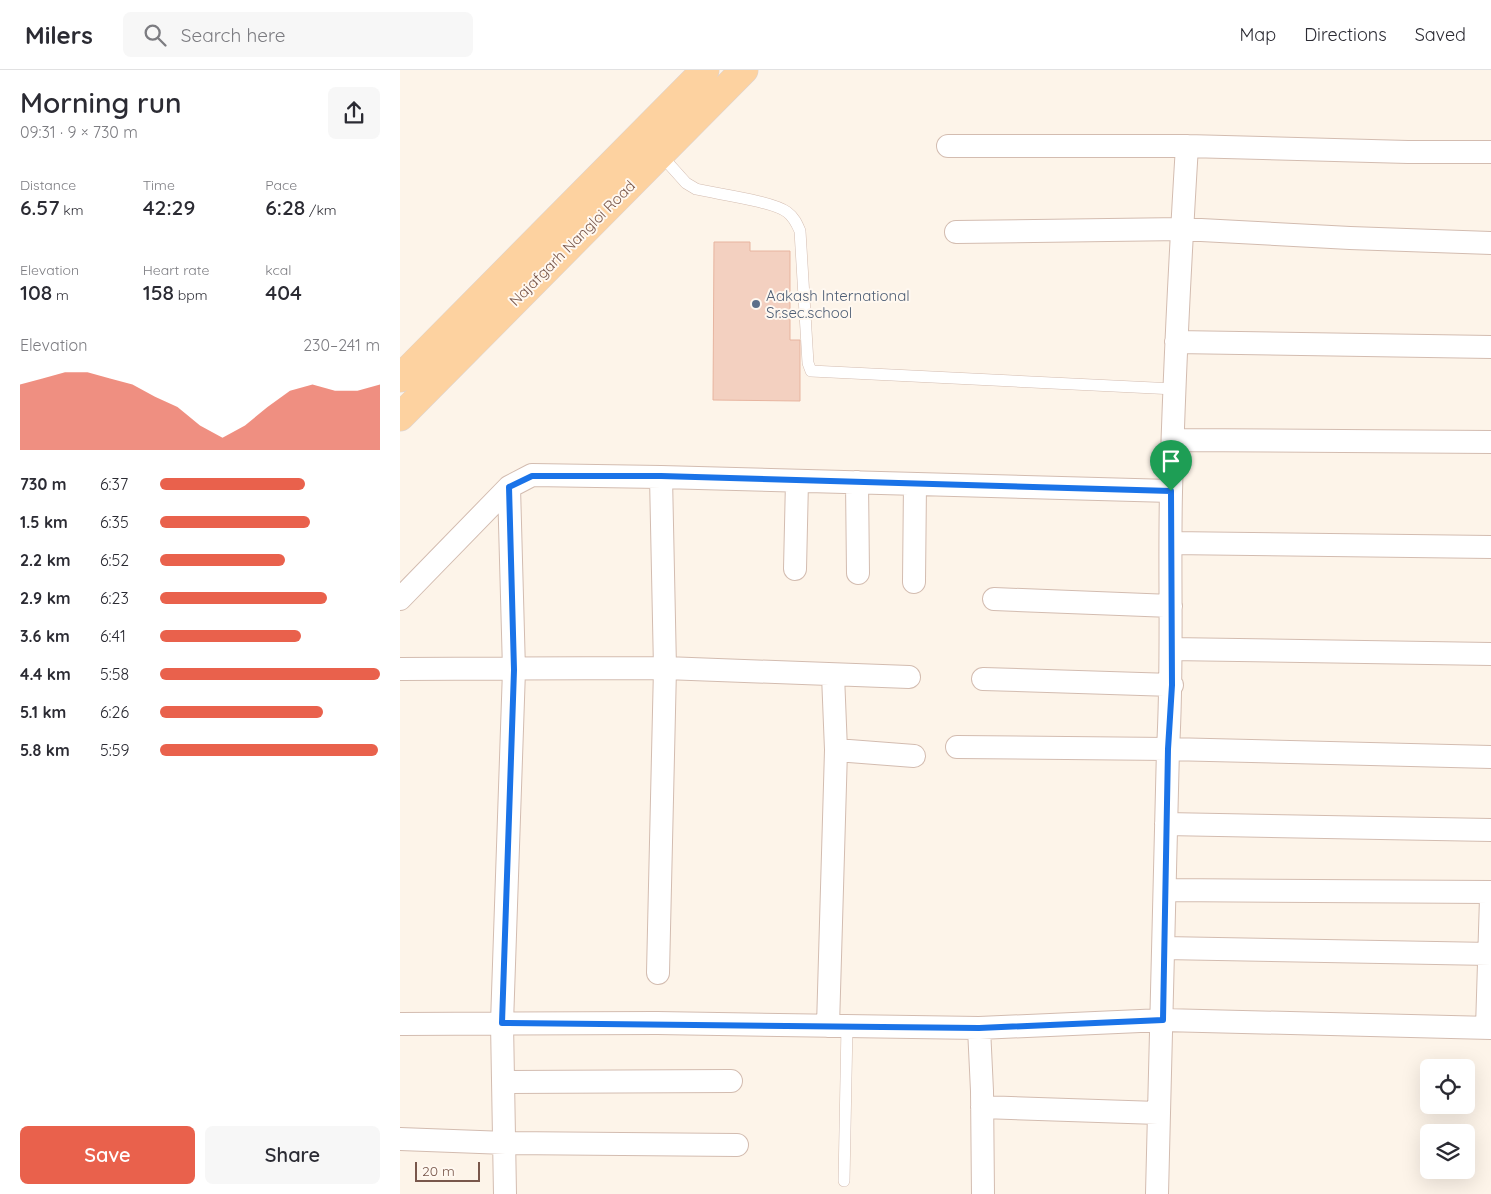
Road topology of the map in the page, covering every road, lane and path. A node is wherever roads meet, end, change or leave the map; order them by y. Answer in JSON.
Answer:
{"nodes":[{"id":1,"x":744,"y":70,"type":"edge"},
{"id":2,"x":699,"y":76,"type":"edge"},
{"id":3,"x":714,"y":101,"type":"junction"},
{"id":4,"x":948,"y":146,"type":"dead end"},
{"id":5,"x":1187,"y":146,"type":"junction"},
{"id":6,"x":1491,"y":152,"type":"edge"},
{"id":7,"x":660,"y":154,"type":"junction"},
{"id":8,"x":1182,"y":229,"type":"junction"},
{"id":9,"x":956,"y":232,"type":"dead end"},
{"id":10,"x":1491,"y":243,"type":"edge"},
{"id":11,"x":1176,"y":342,"type":"junction"},
{"id":12,"x":1491,"y":347,"type":"edge"},
{"id":13,"x":400,"y":378,"type":"edge"},
{"id":14,"x":1175,"y":389,"type":"junction"},
{"id":15,"x":400,"y":417,"type":"edge"},
{"id":16,"x":1173,"y":440,"type":"junction"},
{"id":17,"x":1491,"y":442,"type":"edge"},
{"id":18,"x":661,"y":476,"type":"junction"},
{"id":19,"x":797,"y":480,"type":"junction"},
{"id":20,"x":857,"y":482,"type":"junction"},
{"id":21,"x":915,"y":484,"type":"junction"},
{"id":22,"x":509,"y":487,"type":"junction"},
{"id":23,"x":1171,"y":491,"type":"junction"},
{"id":24,"x":1171,"y":543,"type":"junction"},
{"id":25,"x":1491,"y":546,"type":"edge"},
{"id":26,"x":795,"y":569,"type":"dead end"},
{"id":27,"x":858,"y":573,"type":"dead end"},
{"id":28,"x":914,"y":582,"type":"dead end"},
{"id":29,"x":400,"y":599,"type":"edge"},
{"id":30,"x":994,"y":600,"type":"dead end"},
{"id":31,"x":1171,"y":606,"type":"junction"},
{"id":32,"x":1171,"y":649,"type":"junction"},
{"id":33,"x":1491,"y":654,"type":"edge"},
{"id":34,"x":665,"y":668,"type":"junction"},
{"id":35,"x":400,"y":669,"type":"edge"},
{"id":36,"x":514,"y":670,"type":"junction"},
{"id":37,"x":834,"y":674,"type":"junction"},
{"id":38,"x":909,"y":677,"type":"dead end"},
{"id":39,"x":983,"y":679,"type":"dead end"},
{"id":40,"x":1172,"y":685,"type":"junction"},
{"id":41,"x":957,"y":747,"type":"dead end"},
{"id":42,"x":1168,"y":749,"type":"junction"},
{"id":43,"x":836,"y":750,"type":"junction"},
{"id":44,"x":914,"y":756,"type":"dead end"},
{"id":45,"x":1491,"y":757,"type":"edge"},
{"id":46,"x":1166,"y":824,"type":"junction"},
{"id":47,"x":1491,"y":830,"type":"edge"},
{"id":48,"x":1165,"y":890,"type":"junction"},
{"id":49,"x":1491,"y":892,"type":"edge"},
{"id":50,"x":1491,"y":898,"type":"edge"},
{"id":51,"x":1164,"y":948,"type":"junction"},
{"id":52,"x":1490,"y":954,"type":"edge"},
{"id":53,"x":658,"y":973,"type":"dead end"},
{"id":54,"x":1163,"y":1020,"type":"junction"},
{"id":55,"x":502,"y":1023,"type":"junction"},
{"id":56,"x":400,"y":1024,"type":"edge"},
{"id":57,"x":837,"y":1026,"type":"junction"},
{"id":58,"x":979,"y":1028,"type":"junction"},
{"id":59,"x":1489,"y":1028,"type":"edge"},
{"id":60,"x":731,"y":1081,"type":"dead end"},
{"id":61,"x":504,"y":1082,"type":"junction"},
{"id":62,"x":982,"y":1108,"type":"junction"},
{"id":63,"x":1158,"y":1113,"type":"junction"},
{"id":64,"x":400,"y":1139,"type":"edge"},
{"id":65,"x":506,"y":1143,"type":"junction"},
{"id":66,"x":737,"y":1145,"type":"dead end"},
{"id":67,"x":844,"y":1181,"type":"dead end"},
{"id":68,"x":505,"y":1194,"type":"edge"},
{"id":69,"x":983,"y":1194,"type":"edge"},
{"id":70,"x":1157,"y":1194,"type":"edge"}],
"edges":[{"from":1,"to":3,"type":"main road","name":"Najafgarh Nangloi Road"},
{"from":2,"to":3,"type":"main road"},
{"from":2,"to":13,"type":"main road","name":"Najafgarh Nangloi Road"},
{"from":3,"to":7,"type":"main road","name":"Najafgarh Nangloi Road"},
{"from":4,"to":5,"type":"street"},
{"from":5,"to":6,"type":"street"},
{"from":5,"to":8,"type":"street"},
{"from":7,"to":14,"type":"lane"},
{"from":7,"to":15,"type":"main road","name":"Najafgarh Nangloi Road"},
{"from":8,"to":9,"type":"street"},
{"from":8,"to":10,"type":"street"},
{"from":8,"to":11,"type":"street"},
{"from":11,"to":12,"type":"street"},
{"from":11,"to":14,"type":"street"},
{"from":14,"to":16,"type":"street"},
{"from":16,"to":17,"type":"street"},
{"from":16,"to":23,"type":"street"},
{"from":18,"to":19,"type":"street"},
{"from":18,"to":22,"type":"street"},
{"from":18,"to":34,"type":"street"},
{"from":19,"to":20,"type":"street"},
{"from":19,"to":26,"type":"street"},
{"from":20,"to":21,"type":"street"},
{"from":20,"to":27,"type":"street"},
{"from":21,"to":23,"type":"street"},
{"from":21,"to":28,"type":"street"},
{"from":22,"to":29,"type":"street"},
{"from":22,"to":36,"type":"street"},
{"from":23,"to":24,"type":"street"},
{"from":24,"to":25,"type":"street"},
{"from":24,"to":31,"type":"street"},
{"from":30,"to":31,"type":"street"},
{"from":31,"to":32,"type":"street"},
{"from":32,"to":33,"type":"street"},
{"from":32,"to":40,"type":"street"},
{"from":34,"to":36,"type":"street"},
{"from":34,"to":37,"type":"street"},
{"from":34,"to":53,"type":"street"},
{"from":35,"to":36,"type":"street"},
{"from":36,"to":55,"type":"street"},
{"from":37,"to":38,"type":"street"},
{"from":37,"to":43,"type":"street"},
{"from":39,"to":40,"type":"street"},
{"from":40,"to":42,"type":"street"},
{"from":41,"to":42,"type":"street"},
{"from":42,"to":45,"type":"street"},
{"from":42,"to":46,"type":"street"},
{"from":43,"to":44,"type":"street"},
{"from":43,"to":57,"type":"street"},
{"from":46,"to":47,"type":"street"},
{"from":46,"to":48,"type":"street"},
{"from":48,"to":49,"type":"street"},
{"from":48,"to":51,"type":"street"},
{"from":50,"to":52,"type":"street"},
{"from":51,"to":52,"type":"street"},
{"from":51,"to":54,"type":"street"},
{"from":52,"to":59,"type":"street"},
{"from":54,"to":58,"type":"street"},
{"from":54,"to":59,"type":"street"},
{"from":54,"to":63,"type":"street"},
{"from":55,"to":56,"type":"street"},
{"from":55,"to":57,"type":"street"},
{"from":55,"to":61,"type":"street"},
{"from":57,"to":58,"type":"street"},
{"from":57,"to":67,"type":"lane"},
{"from":58,"to":62,"type":"street"},
{"from":60,"to":61,"type":"street"},
{"from":61,"to":65,"type":"street"},
{"from":62,"to":63,"type":"street"},
{"from":62,"to":69,"type":"street"},
{"from":63,"to":70,"type":"street"},
{"from":64,"to":65,"type":"street"},
{"from":65,"to":66,"type":"street"},
{"from":65,"to":68,"type":"street"}]}
